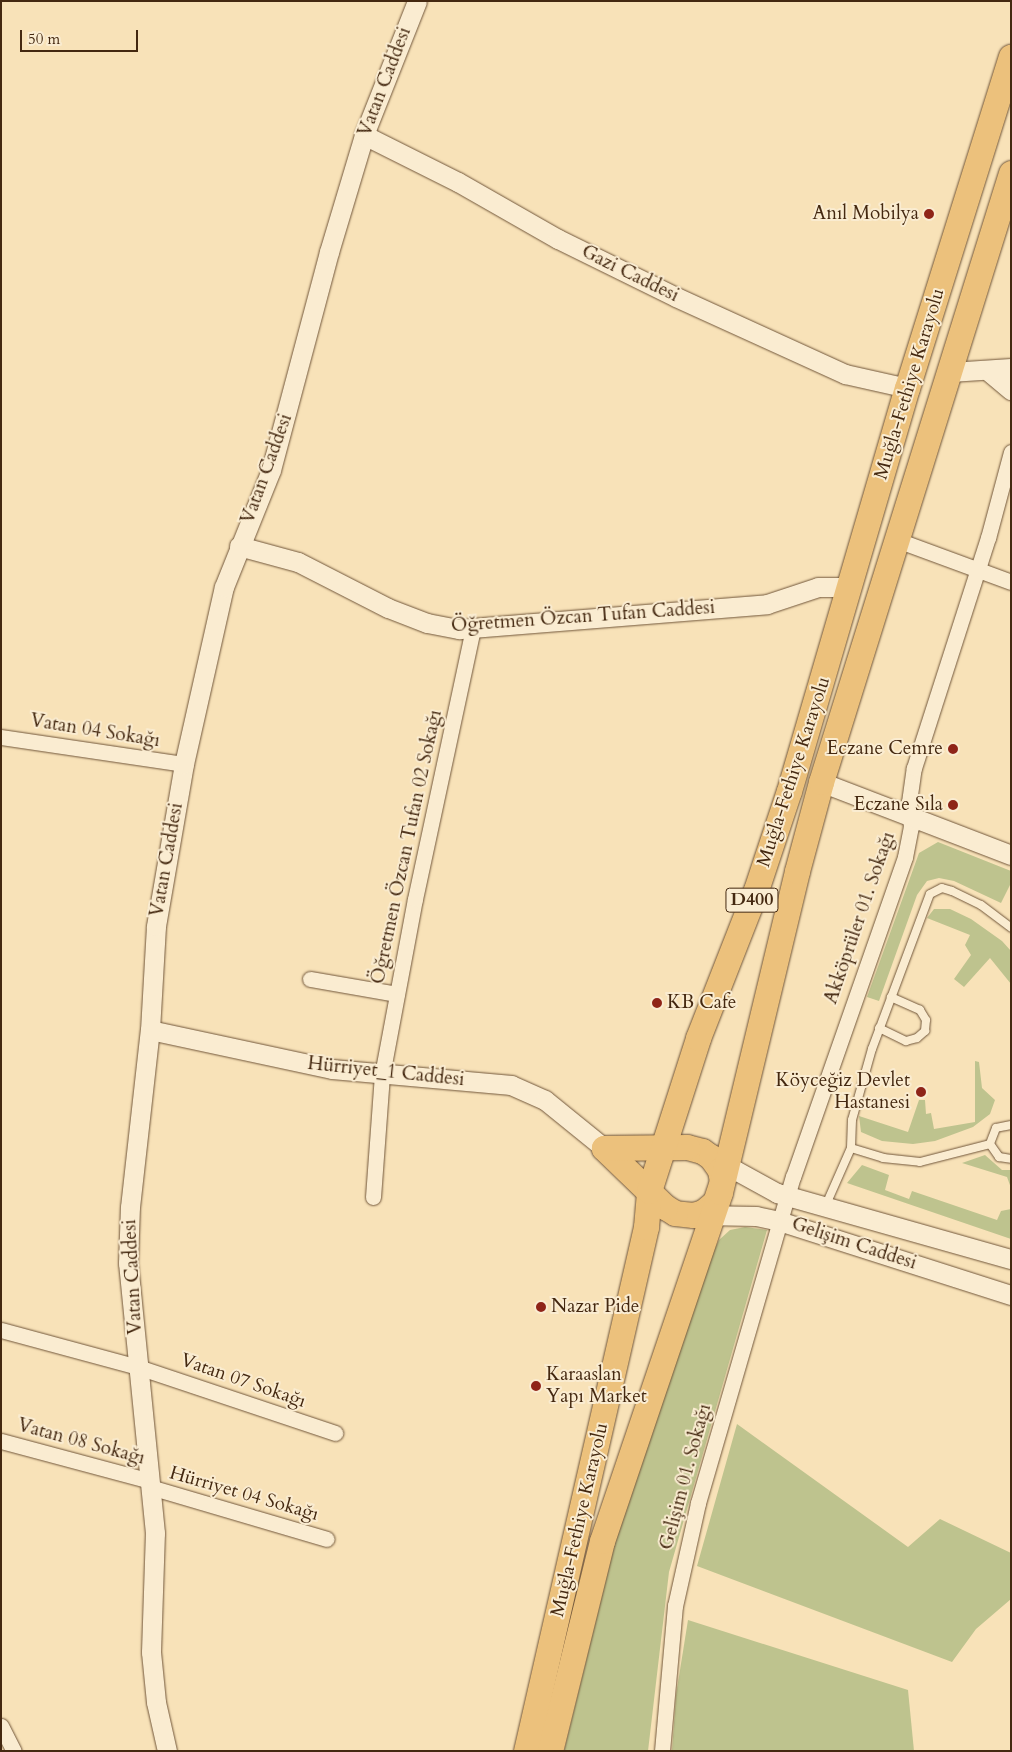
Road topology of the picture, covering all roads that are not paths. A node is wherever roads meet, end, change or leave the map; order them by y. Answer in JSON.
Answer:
{"nodes":[{"id":1,"x":417,"y":1,"type":"edge"},
{"id":2,"x":1011,"y":57,"type":"edge"},
{"id":3,"x":364,"y":135,"type":"junction"},
{"id":4,"x":1011,"y":173,"type":"edge"},
{"id":5,"x":1011,"y":368,"type":"edge"},
{"id":6,"x":988,"y":371,"type":"junction"},
{"id":7,"x":950,"y":372,"type":"junction"},
{"id":8,"x":907,"y":388,"type":"junction"},
{"id":9,"x":1011,"y":390,"type":"edge"},
{"id":10,"x":1011,"y":452,"type":"edge"},
{"id":11,"x":897,"y":540,"type":"junction"},
{"id":12,"x":239,"y":546,"type":"junction"},
{"id":13,"x":978,"y":570,"type":"junction"},
{"id":14,"x":1011,"y":582,"type":"edge"},
{"id":15,"x":850,"y":587,"type":"junction"},
{"id":16,"x":473,"y":628,"type":"junction"},
{"id":17,"x":1,"y":737,"type":"edge"},
{"id":18,"x":184,"y":764,"type":"junction"},
{"id":19,"x":821,"y":782,"type":"junction"},
{"id":20,"x":911,"y":816,"type":"junction"},
{"id":21,"x":1011,"y":855,"type":"edge"},
{"id":22,"x":1011,"y":928,"type":"edge"},
{"id":23,"x":310,"y":979,"type":"dead end"},
{"id":24,"x":398,"y":994,"type":"junction"},
{"id":25,"x":891,"y":997,"type":"junction"},
{"id":26,"x":879,"y":1028,"type":"junction"},
{"id":27,"x":150,"y":1030,"type":"junction"},
{"id":28,"x":382,"y":1075,"type":"junction"},
{"id":29,"x":1011,"y":1125,"type":"edge"},
{"id":30,"x":990,"y":1144,"type":"junction"},
{"id":31,"x":604,"y":1148,"type":"junction"},
{"id":32,"x":851,"y":1148,"type":"junction"},
{"id":33,"x":1011,"y":1159,"type":"edge"},
{"id":34,"x":719,"y":1161,"type":"junction"},
{"id":35,"x":662,"y":1172,"type":"junction"},
{"id":36,"x":787,"y":1196,"type":"junction"},
{"id":37,"x":373,"y":1197,"type":"dead end"},
{"id":38,"x":825,"y":1207,"type":"junction"},
{"id":39,"x":702,"y":1215,"type":"junction"},
{"id":40,"x":779,"y":1220,"type":"junction"},
{"id":41,"x":1011,"y":1259,"type":"edge"},
{"id":42,"x":1011,"y":1295,"type":"edge"},
{"id":43,"x":1,"y":1330,"type":"edge"},
{"id":44,"x":138,"y":1367,"type":"junction"},
{"id":45,"x":335,"y":1433,"type":"dead end"},
{"id":46,"x":1,"y":1441,"type":"edge"},
{"id":47,"x":150,"y":1484,"type":"junction"},
{"id":48,"x":327,"y":1539,"type":"dead end"},
{"id":49,"x":1,"y":1726,"type":"edge"},
{"id":50,"x":14,"y":1751,"type":"edge"},
{"id":51,"x":167,"y":1751,"type":"edge"},
{"id":52,"x":526,"y":1751,"type":"edge"},
{"id":53,"x":550,"y":1751,"type":"edge"},
{"id":54,"x":662,"y":1751,"type":"edge"}],
"edges":[{"from":1,"to":3,"type":"street","name":"Vatan Caddesi"},
{"from":2,"to":8,"type":"highway","name":"Muğla-Fethiye Karayolu","number":"D400"},
{"from":3,"to":8,"type":"street","name":"Gazi Caddesi"},
{"from":3,"to":12,"type":"street","name":"Vatan Caddesi"},
{"from":4,"to":7,"type":"highway","name":"Muğla-Fethiye Karayolu","number":"D400"},
{"from":5,"to":6,"type":"street"},
{"from":6,"to":7,"type":"street"},
{"from":6,"to":9,"type":"street"},
{"from":7,"to":11,"type":"highway","name":"Muğla-Fethiye Karayolu","number":"D400"},
{"from":8,"to":15,"type":"highway","name":"Muğla-Fethiye Karayolu","number":"D400"},
{"from":10,"to":13,"type":"street","name":"Akköprüler 01. Sokağı"},
{"from":11,"to":13,"type":"street"},
{"from":11,"to":19,"type":"highway","name":"Muğla-Fethiye Karayolu","number":"D400"},
{"from":12,"to":16,"type":"street","name":"Öğretmen Özcan Tufan Caddesi"},
{"from":12,"to":18,"type":"street","name":"Vatan Caddesi"},
{"from":13,"to":14,"type":"street"},
{"from":13,"to":20,"type":"street","name":"Akköprüler 01. Sokağı"},
{"from":15,"to":16,"type":"street","name":"Öğretmen Özcan Tufan Caddesi"},
{"from":15,"to":35,"type":"highway","name":"Muğla-Fethiye Karayolu","number":"D400"},
{"from":16,"to":24,"type":"street","name":"Öğretmen Özcan Tufan 02 Sokağı"},
{"from":17,"to":18,"type":"street","name":"Vatan 04 Sokağı"},
{"from":18,"to":27,"type":"street","name":"Vatan Caddesi"},
{"from":19,"to":20,"type":"street"},
{"from":19,"to":34,"type":"highway","name":"Muğla-Fethiye Karayolu","number":"D400"},
{"from":20,"to":21,"type":"street"},
{"from":20,"to":36,"type":"street","name":"Akköprüler 01. Sokağı"},
{"from":22,"to":25,"type":"lane"},
{"from":23,"to":24,"type":"street"},
{"from":24,"to":28,"type":"street","name":"Öğretmen Özcan Tufan 02 Sokağı"},
{"from":25,"to":26,"type":"lane"},
{"from":25,"to":26,"type":"lane"},
{"from":26,"to":32,"type":"lane"},
{"from":27,"to":28,"type":"street","name":"Hürriyet_1 Caddesi"},
{"from":27,"to":44,"type":"street","name":"Vatan Caddesi"},
{"from":28,"to":31,"type":"street","name":"Hürriyet_1 Caddesi"},
{"from":28,"to":37,"type":"street","name":"Öğretmen Özcan Tufan 02 Sokağı"},
{"from":29,"to":30,"type":"lane"},
{"from":30,"to":32,"type":"lane"},
{"from":30,"to":33,"type":"lane"},
{"from":31,"to":35,"type":"highway"},
{"from":31,"to":35,"type":"highway"},
{"from":32,"to":38,"type":"lane"},
{"from":34,"to":35,"type":"highway"},
{"from":34,"to":36,"type":"street","name":"Gelişim Caddesi"},
{"from":34,"to":39,"type":"highway","name":"Muğla-Fethiye Karayolu","number":"D400"},
{"from":35,"to":39,"type":"highway"},
{"from":35,"to":52,"type":"highway","name":"Muğla-Fethiye Karayolu","number":"D400"},
{"from":36,"to":38,"type":"street","name":"Gelişim Caddesi"},
{"from":36,"to":40,"type":"street","name":"Akköprüler 01. Sokağı"},
{"from":38,"to":41,"type":"street","name":"Gelişim Caddesi"},
{"from":39,"to":40,"type":"street","name":"Gelişim Caddesi"},
{"from":39,"to":53,"type":"highway","name":"Muğla-Fethiye Karayolu","number":"D400"},
{"from":40,"to":42,"type":"street","name":"Gelişim Caddesi"},
{"from":40,"to":54,"type":"street","name":"Gelişim 01. Sokağı"},
{"from":43,"to":44,"type":"street","name":"Vatan 07 Sokağı"},
{"from":44,"to":45,"type":"street","name":"Vatan 07 Sokağı"},
{"from":44,"to":47,"type":"street","name":"Vatan Caddesi"},
{"from":46,"to":47,"type":"street","name":"Vatan 08 Sokağı"},
{"from":47,"to":48,"type":"street","name":"Hürriyet 04 Sokağı"},
{"from":47,"to":51,"type":"street","name":"Vatan Caddesi"},
{"from":49,"to":50,"type":"street"}]}
